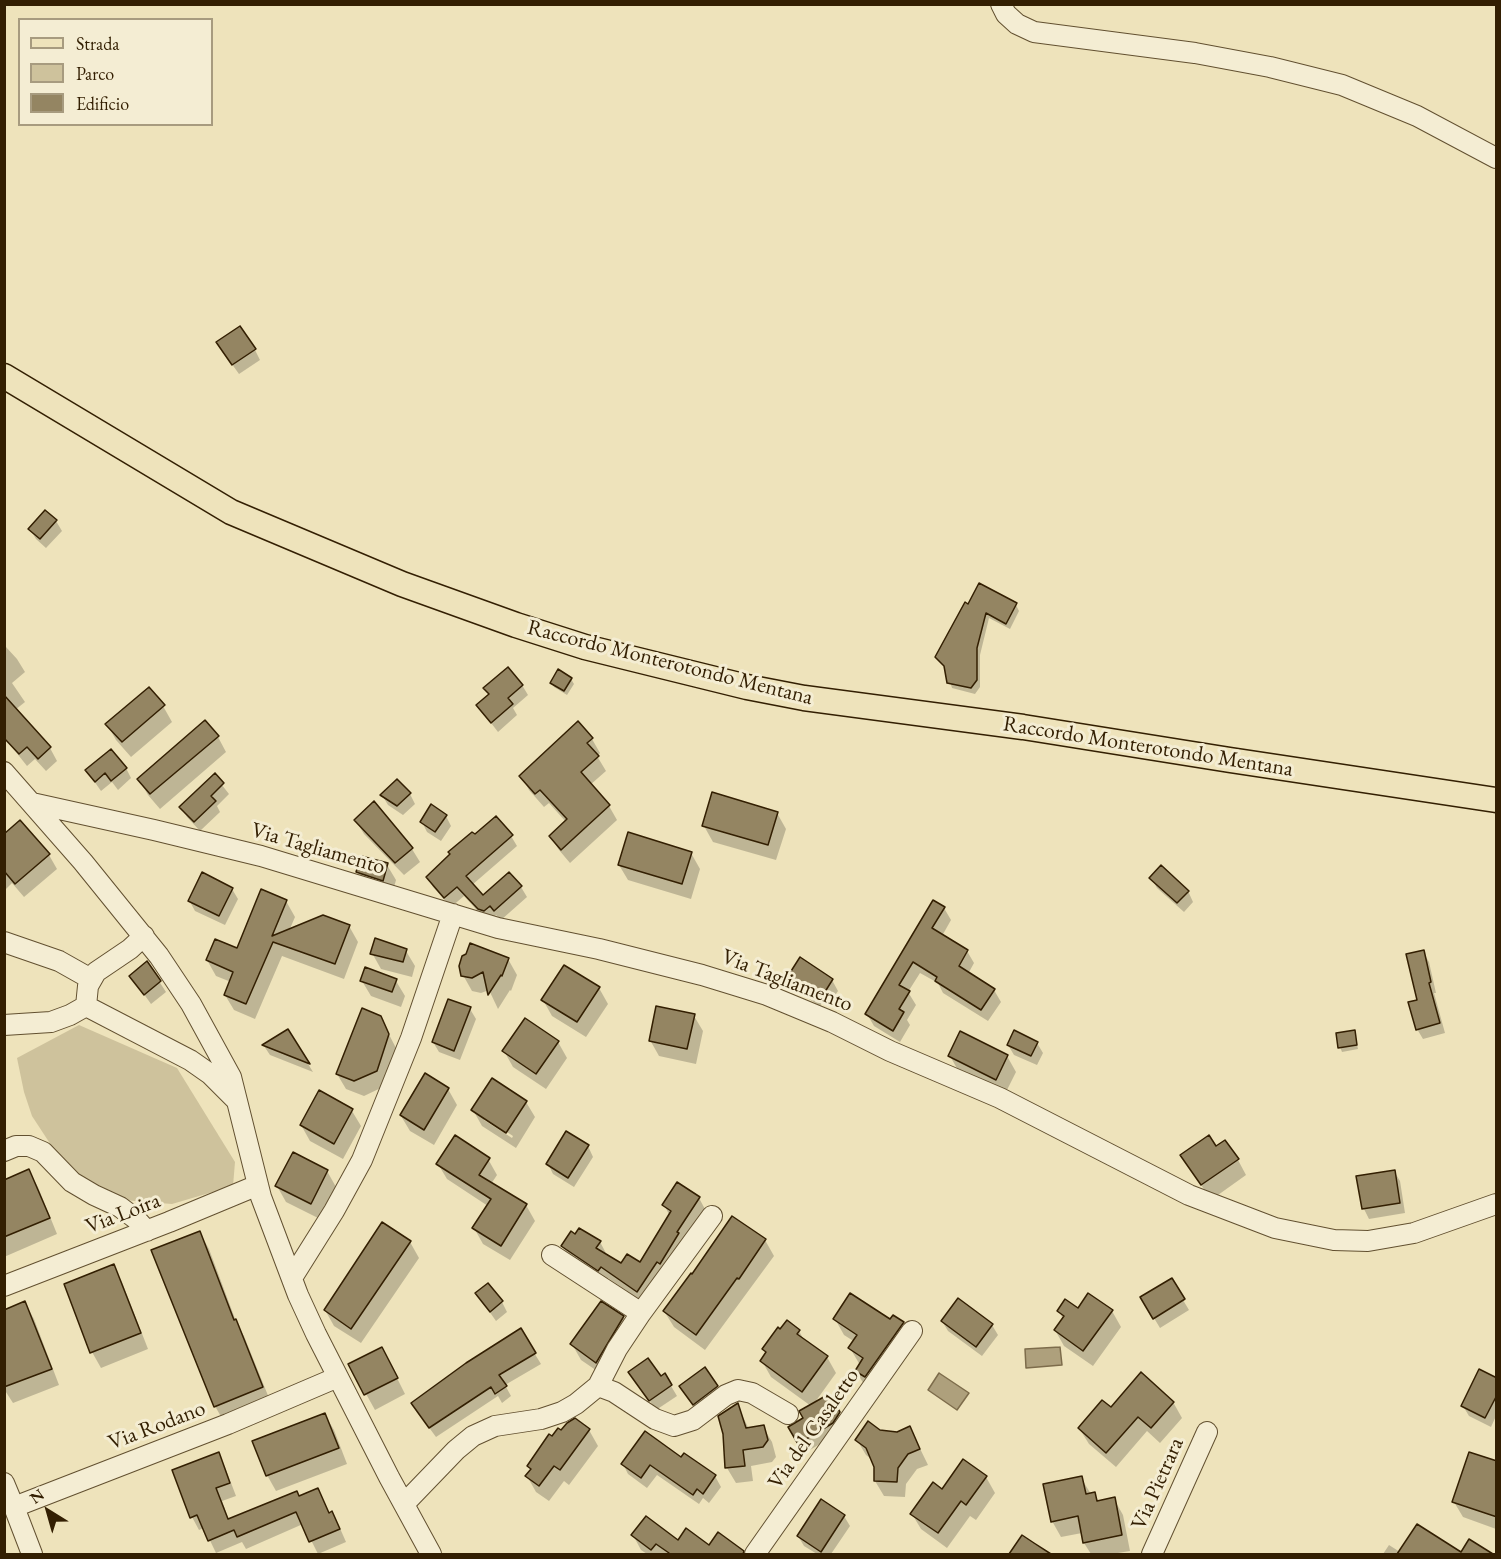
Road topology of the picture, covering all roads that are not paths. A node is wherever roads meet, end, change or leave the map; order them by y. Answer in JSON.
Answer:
{"nodes":[{"id":1,"x":1001,"y":4,"type":"edge"},
{"id":2,"x":1497,"y":159,"type":"edge"},
{"id":3,"x":4,"y":376,"type":"edge"},
{"id":4,"x":4,"y":772,"type":"edge"},
{"id":5,"x":1497,"y":800,"type":"edge"},
{"id":6,"x":32,"y":804,"type":"junction"},
{"id":7,"x":453,"y":914,"type":"junction"},
{"id":8,"x":144,"y":936,"type":"junction"},
{"id":9,"x":4,"y":942,"type":"edge"},
{"id":10,"x":91,"y":979,"type":"junction"},
{"id":11,"x":86,"y":1006,"type":"junction"},
{"id":12,"x":4,"y":1025,"type":"edge"},
{"id":13,"x":237,"y":1100,"type":"junction"},
{"id":14,"x":4,"y":1151,"type":"edge"},
{"id":15,"x":258,"y":1185,"type":"junction"},
{"id":16,"x":1497,"y":1204,"type":"edge"},
{"id":17,"x":712,"y":1216,"type":"dead end"},
{"id":18,"x":147,"y":1231,"type":"junction"},
{"id":19,"x":552,"y":1255,"type":"dead end"},
{"id":20,"x":292,"y":1278,"type":"junction"},
{"id":21,"x":4,"y":1286,"type":"edge"},
{"id":22,"x":641,"y":1313,"type":"junction"},
{"id":23,"x":912,"y":1331,"type":"dead end"},
{"id":24,"x":338,"y":1377,"type":"junction"},
{"id":25,"x":598,"y":1386,"type":"junction"},
{"id":26,"x":788,"y":1414,"type":"dead end"},
{"id":27,"x":1207,"y":1432,"type":"dead end"},
{"id":28,"x":4,"y":1483,"type":"edge"},
{"id":29,"x":404,"y":1504,"type":"junction"},
{"id":30,"x":14,"y":1507,"type":"junction"},
{"id":31,"x":32,"y":1554,"type":"edge"},
{"id":32,"x":431,"y":1554,"type":"edge"},
{"id":33,"x":755,"y":1554,"type":"edge"},
{"id":34,"x":1152,"y":1554,"type":"edge"}],
"edges":[{"from":1,"to":2,"type":"street"},
{"from":3,"to":5,"type":"main road","name":"Raccordo Monterotondo Mentana"},
{"from":4,"to":6,"type":"street"},
{"from":6,"to":7,"type":"street","name":"Via Tagliamento"},
{"from":6,"to":8,"type":"street"},
{"from":7,"to":16,"type":"street","name":"Via Tagliamento"},
{"from":7,"to":20,"type":"street"},
{"from":8,"to":10,"type":"street"},
{"from":8,"to":13,"type":"street"},
{"from":9,"to":10,"type":"street"},
{"from":10,"to":11,"type":"street"},
{"from":11,"to":12,"type":"street"},
{"from":11,"to":13,"type":"street"},
{"from":13,"to":15,"type":"street"},
{"from":14,"to":18,"type":"street"},
{"from":15,"to":18,"type":"street","name":"Via Loira"},
{"from":15,"to":20,"type":"street"},
{"from":17,"to":22,"type":"street"},
{"from":18,"to":21,"type":"street","name":"Via Loira"},
{"from":19,"to":22,"type":"street"},
{"from":20,"to":24,"type":"street"},
{"from":22,"to":25,"type":"street"},
{"from":23,"to":33,"type":"street","name":"Via del Casaletto"},
{"from":24,"to":29,"type":"street"},
{"from":24,"to":30,"type":"street","name":"Via Rodano"},
{"from":25,"to":26,"type":"street"},
{"from":25,"to":29,"type":"street"},
{"from":27,"to":34,"type":"street","name":"Via Pietrara"},
{"from":28,"to":30,"type":"street"},
{"from":29,"to":32,"type":"street"},
{"from":30,"to":31,"type":"street"}]}
